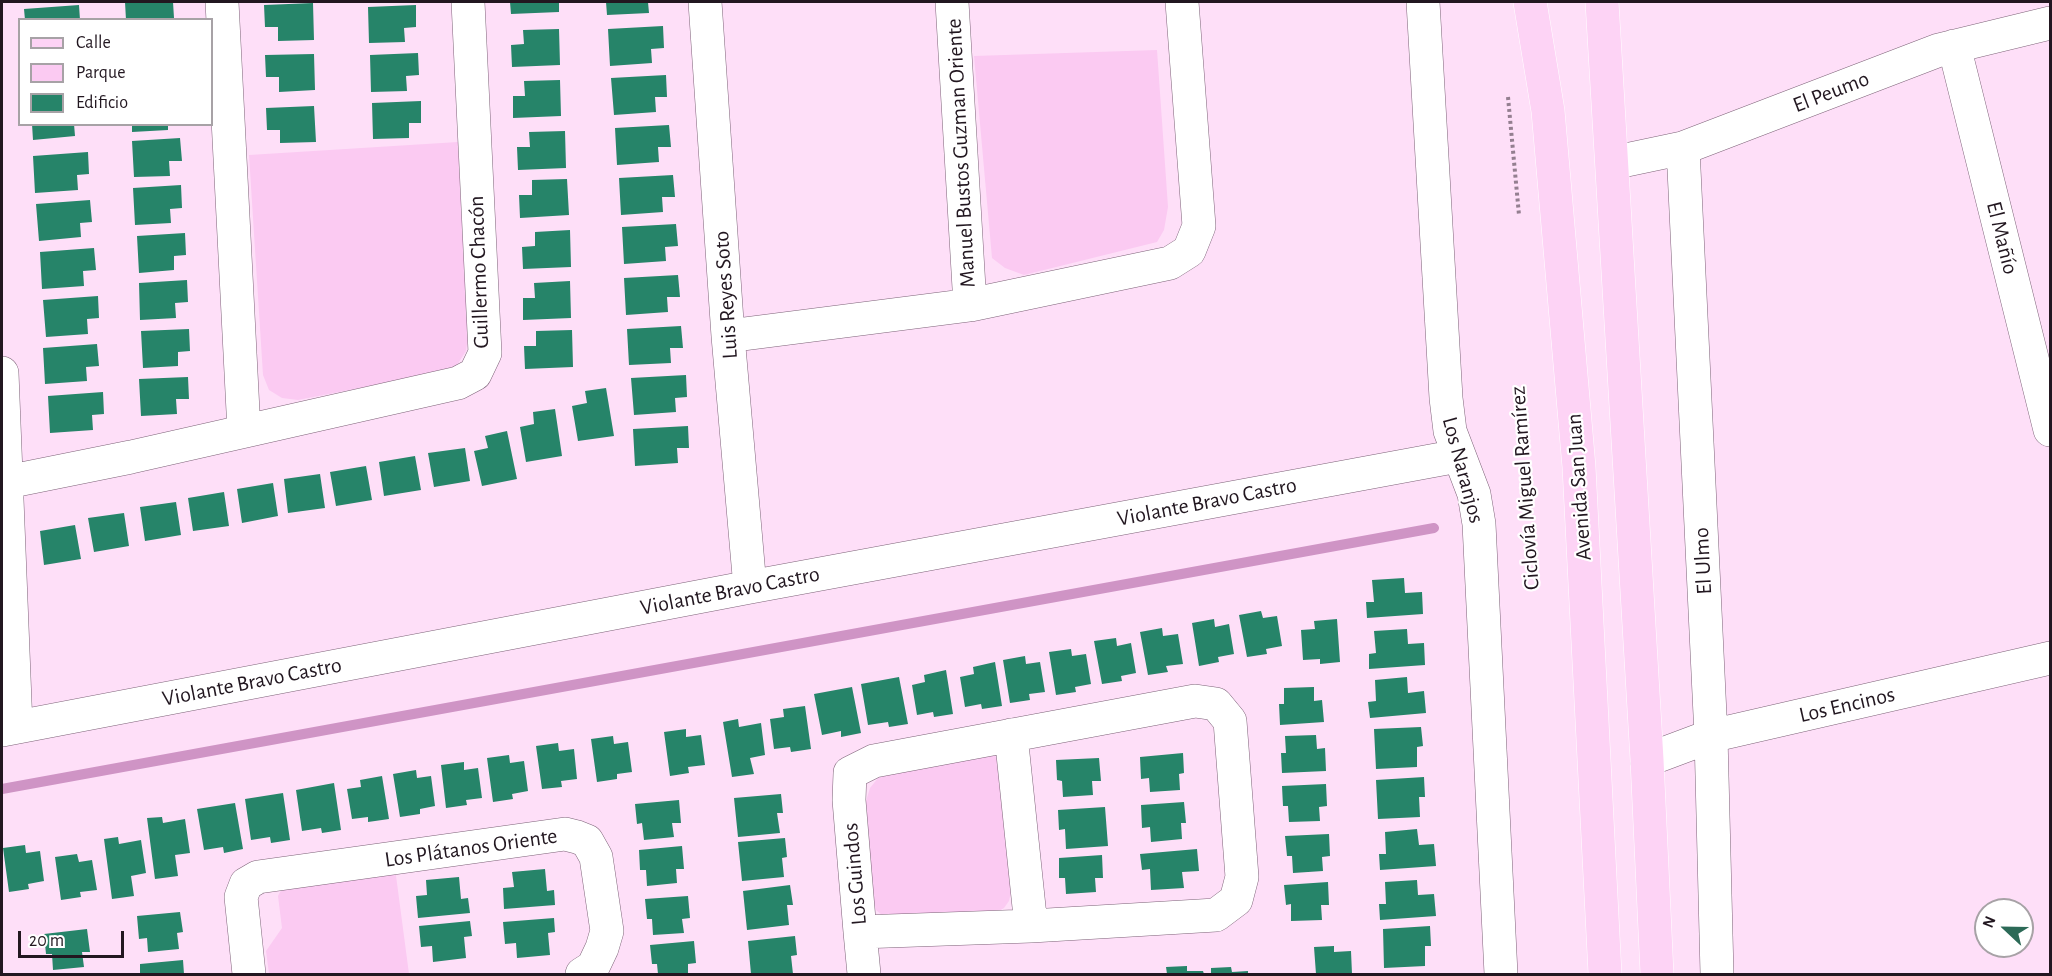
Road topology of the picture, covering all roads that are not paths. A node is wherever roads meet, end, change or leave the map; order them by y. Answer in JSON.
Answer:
{"nodes":[{"id":1,"x":222,"y":2,"type":"edge"},
{"id":2,"x":468,"y":2,"type":"edge"},
{"id":3,"x":705,"y":2,"type":"edge"},
{"id":4,"x":952,"y":2,"type":"edge"},
{"id":5,"x":1182,"y":2,"type":"edge"},
{"id":6,"x":1423,"y":2,"type":"edge"},
{"id":7,"x":1530,"y":2,"type":"edge"},
{"id":8,"x":1602,"y":2,"type":"edge"},
{"id":9,"x":2050,"y":23,"type":"edge"},
{"id":10,"x":1954,"y":46,"type":"junction"},
{"id":11,"x":1683,"y":148,"type":"junction"},
{"id":12,"x":1612,"y":163,"type":"junction"},
{"id":13,"x":970,"y":306,"type":"junction"},
{"id":14,"x":728,"y":336,"type":"junction"},
{"id":15,"x":2,"y":373,"type":"edge"},
{"id":16,"x":2050,"y":430,"type":"edge"},
{"id":17,"x":244,"y":431,"type":"junction"},
{"id":18,"x":1458,"y":456,"type":"junction"},
{"id":19,"x":7,"y":482,"type":"junction"},
{"id":20,"x":750,"y":587,"type":"junction"},
{"id":21,"x":2050,"y":658,"type":"edge"},
{"id":22,"x":9,"y":728,"type":"edge"},
{"id":23,"x":1011,"y":735,"type":"junction"},
{"id":24,"x":1711,"y":736,"type":"junction"},
{"id":25,"x":1647,"y":759,"type":"junction"},
{"id":26,"x":1031,"y":926,"type":"junction"},
{"id":27,"x":860,"y":932,"type":"junction"},
{"id":28,"x":249,"y":975,"type":"edge"},
{"id":29,"x":582,"y":975,"type":"edge"},
{"id":30,"x":864,"y":975,"type":"edge"},
{"id":31,"x":1502,"y":975,"type":"edge"},
{"id":32,"x":1605,"y":975,"type":"edge"},
{"id":33,"x":1657,"y":975,"type":"edge"},
{"id":34,"x":1718,"y":975,"type":"edge"}],
"edges":[{"from":1,"to":17,"type":"street"},
{"from":2,"to":17,"type":"street","name":"Guillermo Chacón"},
{"from":3,"to":14,"type":"street","name":"Luis Reyes Soto"},
{"from":4,"to":13,"type":"street","name":"Manuel Bustos Guzman Oriente"},
{"from":5,"to":13,"type":"street","name":"Manuel Bustos Guzman Oriente"},
{"from":6,"to":18,"type":"street","name":"Los Naranjos"},
{"from":7,"to":32,"type":"main road","name":"Avenida San Juan"},
{"from":8,"to":12,"type":"main road"},
{"from":9,"to":10,"type":"street","name":"El Peumo"},
{"from":10,"to":11,"type":"street","name":"El Peumo"},
{"from":10,"to":16,"type":"street","name":"El Mañío"},
{"from":11,"to":12,"type":"street","name":"El Peumo"},
{"from":11,"to":24,"type":"street","name":"El Ulmo"},
{"from":12,"to":25,"type":"main road"},
{"from":13,"to":14,"type":"street","name":"Manuel Bustos Guzman Oriente"},
{"from":14,"to":20,"type":"street","name":"Luis Reyes Soto"},
{"from":15,"to":19,"type":"street"},
{"from":17,"to":19,"type":"street","name":"Guillermo Chacón"},
{"from":18,"to":20,"type":"street","name":"Violante Bravo Castro"},
{"from":18,"to":31,"type":"street","name":"Los Naranjos"},
{"from":19,"to":22,"type":"street"},
{"from":20,"to":22,"type":"street","name":"Violante Bravo Castro"},
{"from":21,"to":24,"type":"street","name":"Los Encinos"},
{"from":23,"to":26,"type":"street"},
{"from":23,"to":26,"type":"street"},
{"from":23,"to":27,"type":"street","name":"Los Guindos"},
{"from":24,"to":25,"type":"street","name":"Los Encinos"},
{"from":24,"to":34,"type":"street","name":"El Ulmo"},
{"from":25,"to":33,"type":"main road"},
{"from":26,"to":27,"type":"street"},
{"from":27,"to":30,"type":"street","name":"Los Guindos"},
{"from":28,"to":29,"type":"street","name":"Los Plátanos Oriente"}]}
